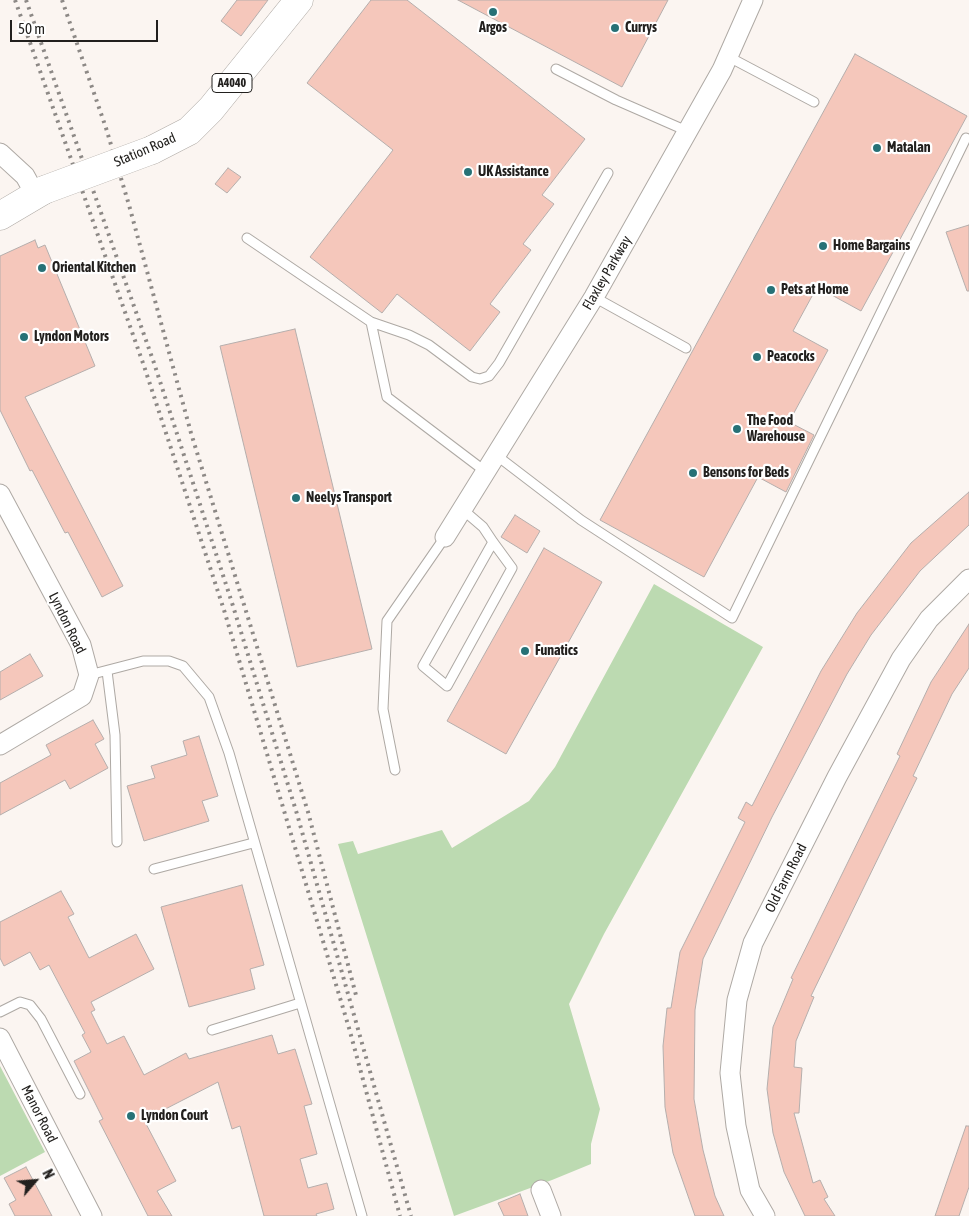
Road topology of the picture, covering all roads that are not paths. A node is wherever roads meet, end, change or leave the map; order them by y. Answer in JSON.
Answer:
{"nodes":[{"id":1,"x":299,"y":0,"type":"edge"},
{"id":2,"x":753,"y":0,"type":"edge"},
{"id":3,"x":727,"y":56,"type":"junction"},
{"id":4,"x":556,"y":69,"type":"dead end"},
{"id":5,"x":814,"y":102,"type":"dead end"},
{"id":6,"x":687,"y":132,"type":"junction"},
{"id":7,"x":966,"y":138,"type":"dead end"},
{"id":8,"x":0,"y":153,"type":"edge"},
{"id":9,"x":608,"y":173,"type":"dead end"},
{"id":10,"x":40,"y":192,"type":"junction"},
{"id":11,"x":0,"y":216,"type":"edge"},
{"id":12,"x":247,"y":238,"type":"dead end"},
{"id":13,"x":594,"y":297,"type":"junction"},
{"id":14,"x":371,"y":322,"type":"junction"},
{"id":15,"x":686,"y":348,"type":"dead end"},
{"id":16,"x":496,"y":455,"type":"junction"},
{"id":17,"x":486,"y":472,"type":"junction"},
{"id":18,"x":0,"y":494,"type":"edge"},
{"id":19,"x":462,"y":509,"type":"junction"},
{"id":20,"x":445,"y":537,"type":"joint"},
{"id":21,"x":493,"y":542,"type":"junction"},
{"id":22,"x":969,"y":579,"type":"edge"},
{"id":23,"x":98,"y":673,"type":"junction"},
{"id":24,"x":0,"y":745,"type":"edge"},
{"id":25,"x":395,"y":770,"type":"dead end"},
{"id":26,"x":117,"y":842,"type":"dead end"},
{"id":27,"x":253,"y":842,"type":"junction"},
{"id":28,"x":154,"y":869,"type":"dead end"},
{"id":29,"x":300,"y":1003,"type":"junction"},
{"id":30,"x":0,"y":1012,"type":"edge"},
{"id":31,"x":212,"y":1030,"type":"dead end"},
{"id":32,"x":0,"y":1038,"type":"edge"},
{"id":33,"x":80,"y":1094,"type":"dead end"},
{"id":34,"x":541,"y":1190,"type":"dead end"},
{"id":35,"x":92,"y":1216,"type":"edge"},
{"id":36,"x":362,"y":1216,"type":"edge"},
{"id":37,"x":551,"y":1216,"type":"edge"},
{"id":38,"x":765,"y":1216,"type":"edge"}],
"edges":[{"from":1,"to":10,"type":"main road","name":"Station Road","number":"A4040","bridge":true},
{"from":2,"to":3,"type":"street","name":"Flaxley Parkway"},
{"from":3,"to":5,"type":"lane"},
{"from":3,"to":6,"type":"street","name":"Flaxley Parkway"},
{"from":4,"to":6,"type":"lane"},
{"from":6,"to":13,"type":"street","name":"Flaxley Parkway"},
{"from":7,"to":16,"type":"lane"},
{"from":8,"to":10,"type":"street"},
{"from":9,"to":14,"type":"lane"},
{"from":10,"to":11,"type":"main road","name":"Station Road","number":"A4040"},
{"from":12,"to":14,"type":"lane"},
{"from":13,"to":15,"type":"lane"},
{"from":13,"to":16,"type":"street","name":"Flaxley Parkway"},
{"from":14,"to":17,"type":"lane"},
{"from":16,"to":17,"type":"street","name":"Flaxley Parkway"},
{"from":17,"to":19,"type":"street","name":"Flaxley Parkway"},
{"from":18,"to":23,"type":"street","name":"Lyndon Road"},
{"from":19,"to":20,"type":"street","name":"Flaxley Parkway"},
{"from":19,"to":21,"type":"lane"},
{"from":20,"to":25,"type":"lane"},
{"from":21,"to":21,"type":"lane"},
{"from":22,"to":38,"type":"street","name":"Old Farm Road"},
{"from":23,"to":24,"type":"street"},
{"from":23,"to":26,"type":"lane"},
{"from":23,"to":27,"type":"lane"},
{"from":27,"to":28,"type":"lane"},
{"from":27,"to":29,"type":"lane"},
{"from":29,"to":31,"type":"lane"},
{"from":29,"to":36,"type":"lane"},
{"from":30,"to":33,"type":"lane"},
{"from":32,"to":35,"type":"street","name":"Manor Road"},
{"from":34,"to":37,"type":"street"}]}
